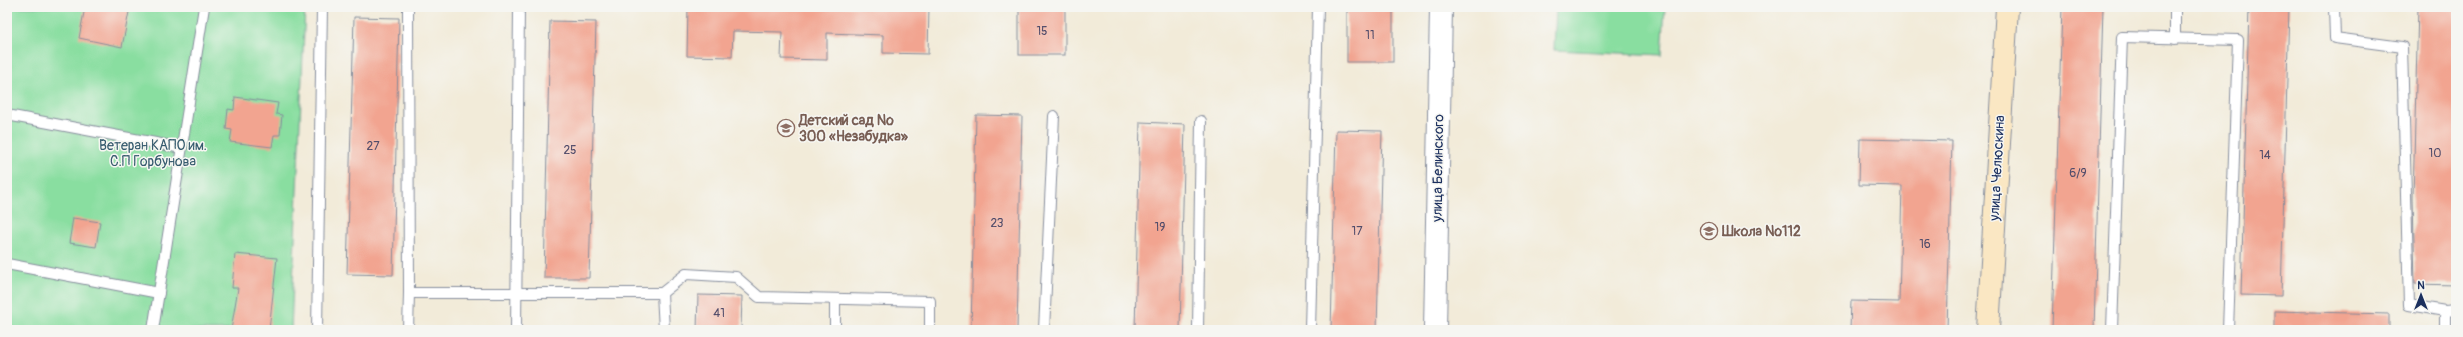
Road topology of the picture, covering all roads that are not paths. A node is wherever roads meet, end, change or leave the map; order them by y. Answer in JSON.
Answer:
{"nodes":[{"id":1,"x":204,"y":7,"type":"edge"},
{"id":2,"x":322,"y":7,"type":"edge"},
{"id":3,"x":408,"y":7,"type":"edge"},
{"id":4,"x":519,"y":7,"type":"edge"},
{"id":5,"x":1318,"y":7,"type":"edge"},
{"id":6,"x":1441,"y":7,"type":"edge"},
{"id":7,"x":2006,"y":7,"type":"edge"},
{"id":8,"x":2334,"y":7,"type":"edge"},
{"id":9,"x":2175,"y":12,"type":"dead end"},
{"id":10,"x":2175,"y":38,"type":"junction"},
{"id":11,"x":7,"y":115,"type":"edge"},
{"id":12,"x":1054,"y":116,"type":"dead end"},
{"id":13,"x":1201,"y":121,"type":"dead end"},
{"id":14,"x":182,"y":148,"type":"junction"},
{"id":15,"x":7,"y":264,"type":"edge"},
{"id":16,"x":159,"y":293,"type":"junction"},
{"id":17,"x":409,"y":293,"type":"junction"},
{"id":18,"x":517,"y":293,"type":"junction"},
{"id":19,"x":662,"y":293,"type":"junction"},
{"id":20,"x":835,"y":299,"type":"junction"},
{"id":21,"x":2456,"y":310,"type":"edge"},
{"id":22,"x":2445,"y":311,"type":"junction"},
{"id":23,"x":153,"y":330,"type":"edge"},
{"id":24,"x":317,"y":330,"type":"edge"},
{"id":25,"x":408,"y":330,"type":"edge"},
{"id":26,"x":516,"y":330,"type":"edge"},
{"id":27,"x":664,"y":330,"type":"edge"},
{"id":28,"x":835,"y":330,"type":"edge"},
{"id":29,"x":930,"y":330,"type":"edge"},
{"id":30,"x":1044,"y":330,"type":"edge"},
{"id":31,"x":1198,"y":330,"type":"edge"},
{"id":32,"x":1310,"y":330,"type":"edge"},
{"id":33,"x":1435,"y":330,"type":"edge"},
{"id":34,"x":1988,"y":330,"type":"edge"},
{"id":35,"x":2112,"y":330,"type":"edge"},
{"id":36,"x":2228,"y":330,"type":"edge"},
{"id":37,"x":2445,"y":330,"type":"edge"}],
"edges":[{"from":1,"to":14,"type":"lane"},
{"from":2,"to":24,"type":"lane"},
{"from":3,"to":17,"type":"lane"},
{"from":4,"to":18,"type":"lane"},
{"from":5,"to":32,"type":"lane"},
{"from":6,"to":33,"type":"street","name":"улица Белинского"},
{"from":7,"to":34,"type":"main road","name":"улица Челюскина"},
{"from":8,"to":22,"type":"lane"},
{"from":9,"to":10,"type":"lane"},
{"from":10,"to":35,"type":"lane"},
{"from":10,"to":36,"type":"lane"},
{"from":11,"to":14,"type":"lane"},
{"from":12,"to":30,"type":"lane"},
{"from":13,"to":31,"type":"lane"},
{"from":14,"to":16,"type":"lane"},
{"from":15,"to":16,"type":"lane"},
{"from":16,"to":23,"type":"lane"},
{"from":17,"to":18,"type":"lane"},
{"from":17,"to":25,"type":"lane"},
{"from":18,"to":19,"type":"lane"},
{"from":18,"to":26,"type":"lane"},
{"from":19,"to":20,"type":"lane"},
{"from":19,"to":27,"type":"lane"},
{"from":20,"to":28,"type":"lane"},
{"from":20,"to":29,"type":"lane"},
{"from":21,"to":22,"type":"lane"},
{"from":22,"to":37,"type":"lane"}]}
